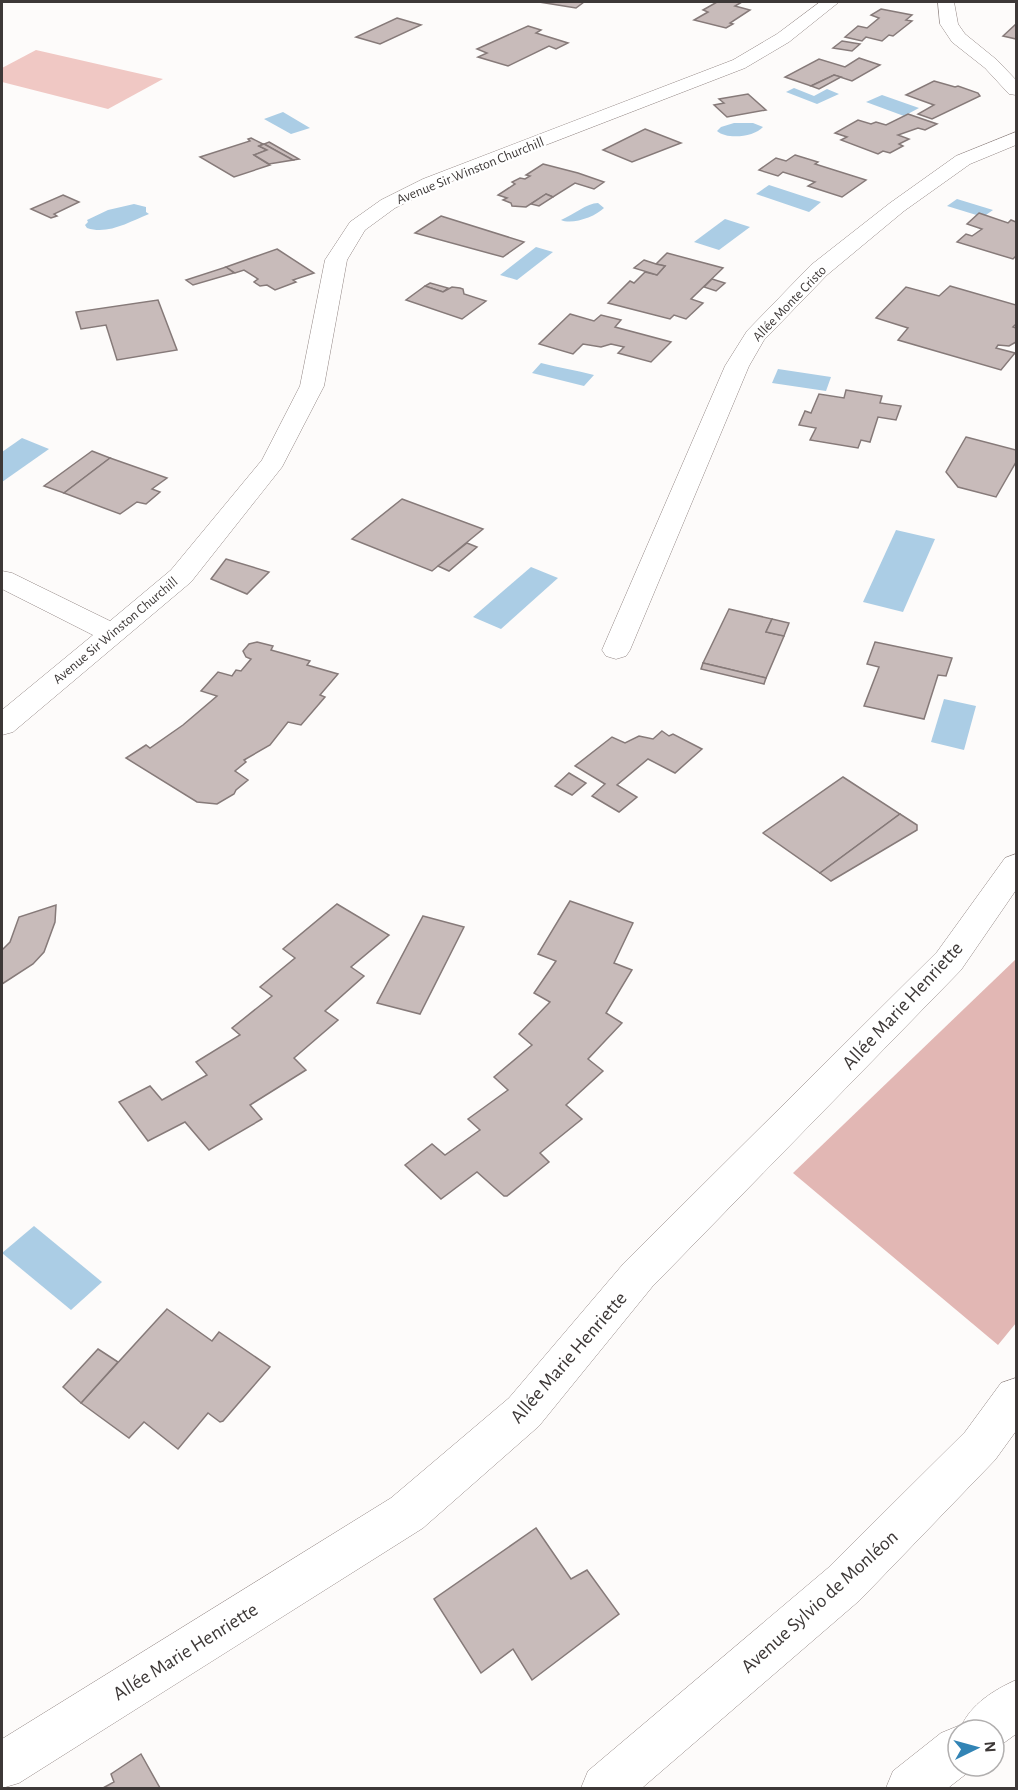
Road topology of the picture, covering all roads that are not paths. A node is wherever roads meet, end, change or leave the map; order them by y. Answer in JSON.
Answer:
{"nodes":[{"id":1,"x":830,"y":2,"type":"edge"},
{"id":2,"x":946,"y":2,"type":"edge"},
{"id":3,"x":1017,"y":90,"type":"edge"},
{"id":4,"x":1017,"y":138,"type":"edge"},
{"id":5,"x":2,"y":579,"type":"edge"},
{"id":6,"x":112,"y":633,"type":"junction"},
{"id":7,"x":616,"y":650,"type":"dead end"},
{"id":8,"x":2,"y":725,"type":"edge"},
{"id":9,"x":1017,"y":866,"type":"edge"},
{"id":10,"x":1017,"y":1397,"type":"edge"},
{"id":11,"x":1017,"y":1704,"type":"edge"},
{"id":12,"x":999,"y":1718,"type":"edge"},
{"id":13,"x":946,"y":1760,"type":"edge"},
{"id":14,"x":2,"y":1766,"type":"edge"},
{"id":15,"x":605,"y":1788,"type":"edge"},
{"id":16,"x":910,"y":1788,"type":"edge"}],
"edges":[{"from":1,"to":6,"type":"street","name":"Avenue Sir Winston Churchill"},
{"from":2,"to":3,"type":"street"},
{"from":4,"to":7,"type":"street","name":"Allée Monte Cristo"},
{"from":5,"to":6,"type":"street"},
{"from":6,"to":8,"type":"street","name":"Avenue Sir Winston Churchill"},
{"from":9,"to":14,"type":"street","name":"Allée Marie Henriette"},
{"from":10,"to":15,"type":"street","name":"Avenue Sylvio de Monléon"},
{"from":11,"to":12,"type":"street"},
{"from":13,"to":16,"type":"street"}]}
